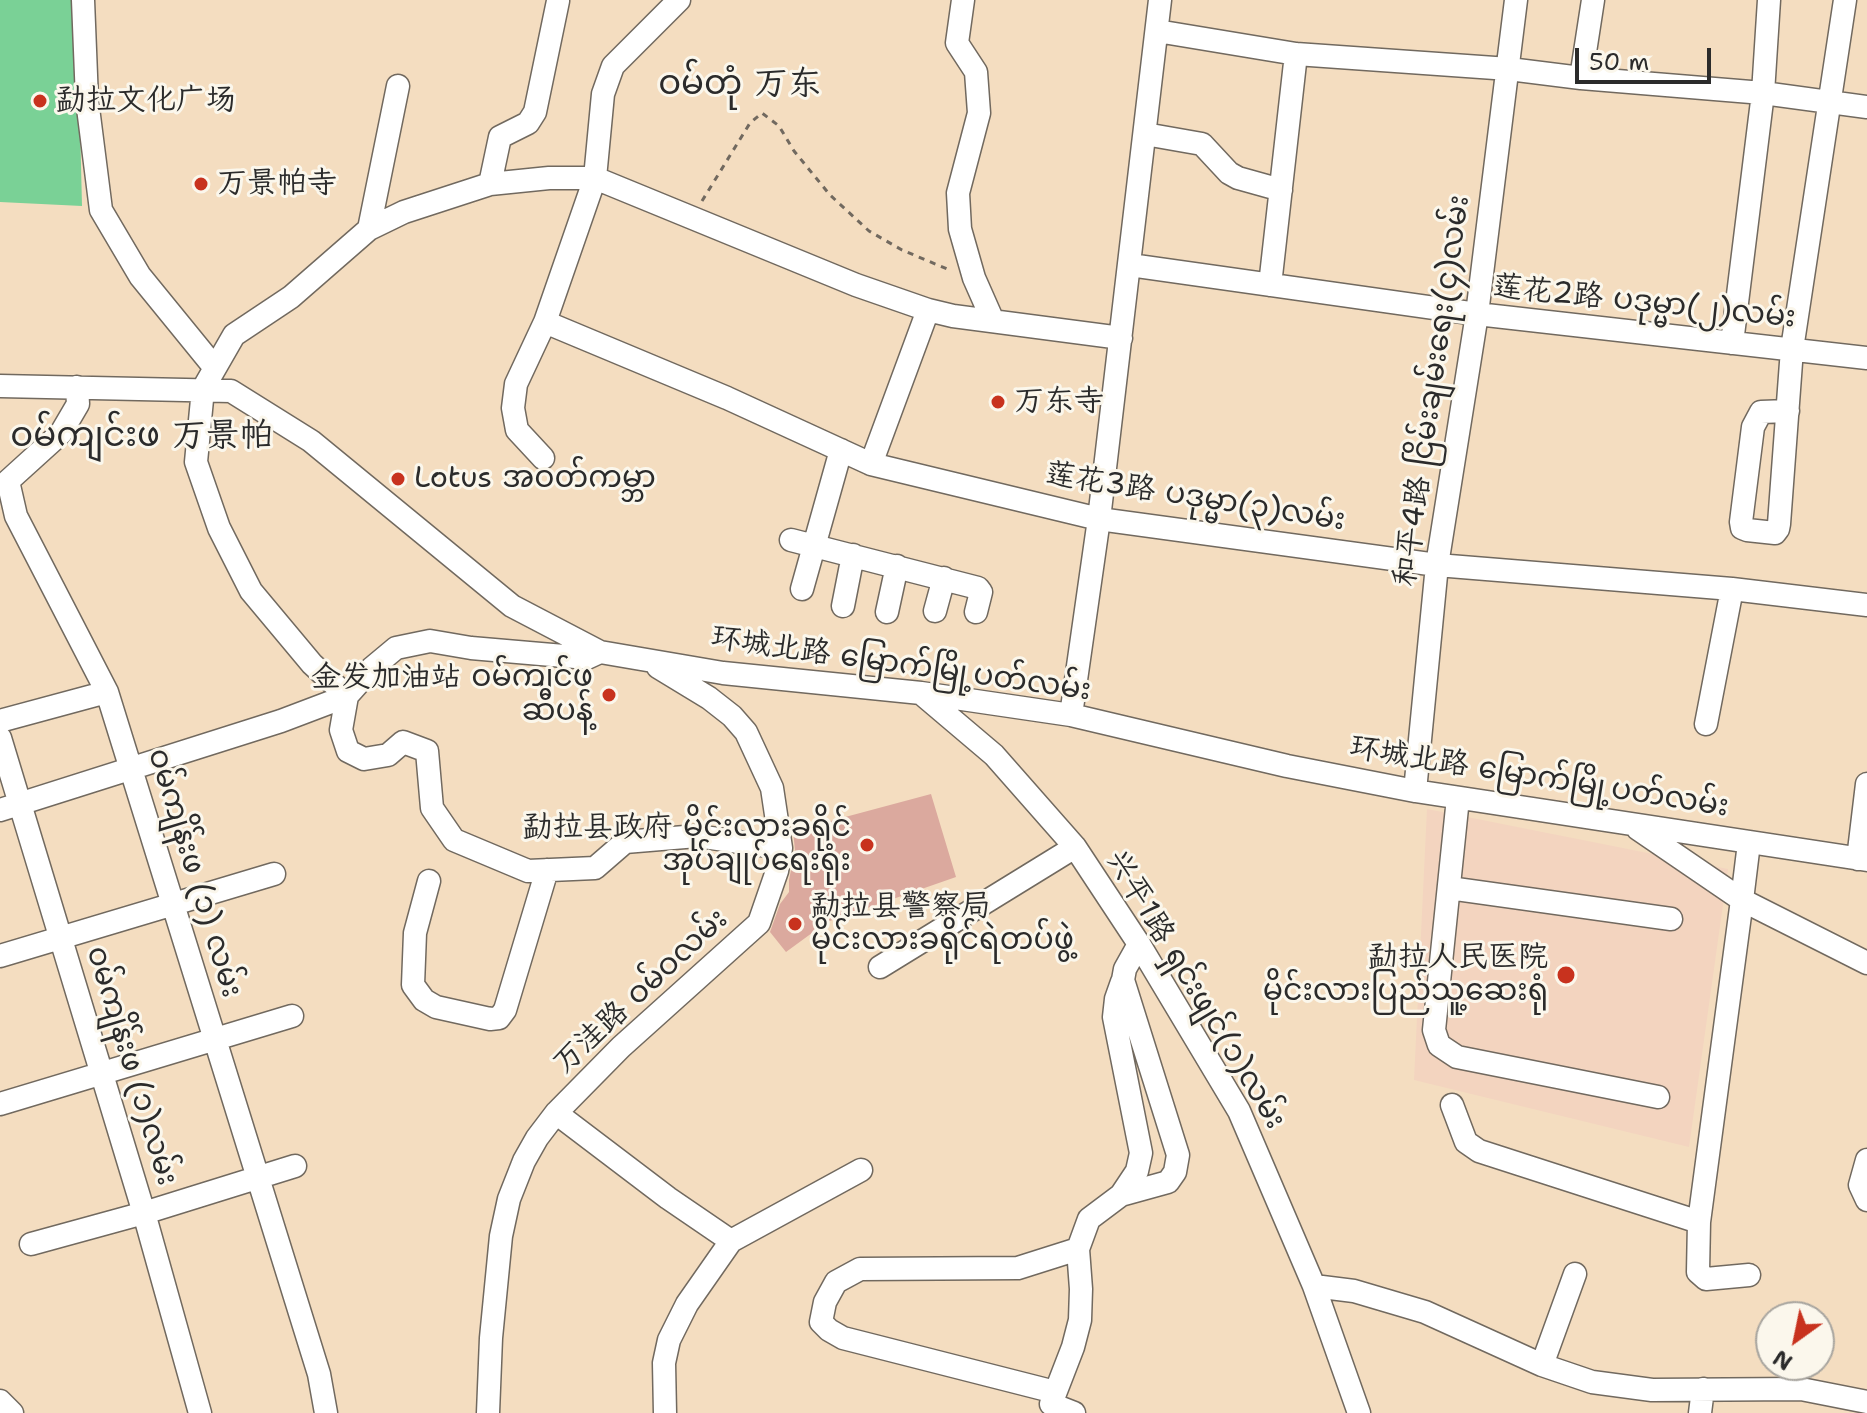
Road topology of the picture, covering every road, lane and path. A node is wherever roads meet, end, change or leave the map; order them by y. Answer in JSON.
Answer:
{"nodes":[{"id":1,"x":83,"y":0,"type":"edge"},
{"id":2,"x":679,"y":0,"type":"edge"},
{"id":3,"x":963,"y":0,"type":"edge"},
{"id":4,"x":1160,"y":0,"type":"edge"},
{"id":5,"x":1516,"y":0,"type":"edge"},
{"id":6,"x":1593,"y":0,"type":"edge"},
{"id":7,"x":1769,"y":0,"type":"edge"},
{"id":8,"x":1845,"y":0,"type":"edge"},
{"id":9,"x":558,"y":1,"type":"edge"},
{"id":10,"x":1157,"y":31,"type":"junction"},
{"id":11,"x":1296,"y":54,"type":"junction"},
{"id":12,"x":1509,"y":69,"type":"junction"},
{"id":13,"x":1581,"y":78,"type":"junction"},
{"id":14,"x":398,"y":86,"type":"dead end"},
{"id":15,"x":1763,"y":93,"type":"junction"},
{"id":16,"x":1830,"y":102,"type":"junction"},
{"id":17,"x":1867,"y":107,"type":"edge"},
{"id":18,"x":1145,"y":134,"type":"junction"},
{"id":19,"x":595,"y":178,"type":"junction"},
{"id":20,"x":490,"y":184,"type":"junction"},
{"id":21,"x":1281,"y":190,"type":"junction"},
{"id":22,"x":692,"y":218,"type":"junction"},
{"id":23,"x":369,"y":229,"type":"junction"},
{"id":24,"x":1130,"y":265,"type":"junction"},
{"id":25,"x":974,"y":278,"type":"junction"},
{"id":26,"x":1270,"y":285,"type":"junction"},
{"id":27,"x":928,"y":310,"type":"junction"},
{"id":28,"x":1477,"y":314,"type":"junction"},
{"id":29,"x":993,"y":321,"type":"junction"},
{"id":30,"x":545,"y":322,"type":"junction"},
{"id":31,"x":1121,"y":338,"type":"junction"},
{"id":32,"x":1732,"y":343,"type":"junction"},
{"id":33,"x":1792,"y":349,"type":"junction"},
{"id":34,"x":1867,"y":358,"type":"edge"},
{"id":35,"x":215,"y":368,"type":"junction"},
{"id":36,"x":0,"y":386,"type":"edge"},
{"id":37,"x":77,"y":387,"type":"junction"},
{"id":38,"x":203,"y":389,"type":"junction"},
{"id":39,"x":1788,"y":411,"type":"junction"},
{"id":40,"x":841,"y":450,"type":"junction"},
{"id":41,"x":543,"y":458,"type":"dead end"},
{"id":42,"x":871,"y":464,"type":"junction"},
{"id":43,"x":1099,"y":519,"type":"junction"},
{"id":44,"x":802,"y":543,"type":"junction"},
{"id":45,"x":853,"y":555,"type":"junction"},
{"id":46,"x":1437,"y":565,"type":"junction"},
{"id":47,"x":897,"y":566,"type":"junction"},
{"id":48,"x":944,"y":578,"type":"junction"},
{"id":49,"x":802,"y":589,"type":"dead end"},
{"id":50,"x":1732,"y":589,"type":"junction"},
{"id":51,"x":1867,"y":605,"type":"edge"},
{"id":52,"x":843,"y":606,"type":"dead end"},
{"id":53,"x":935,"y":611,"type":"dead end"},
{"id":54,"x":887,"y":612,"type":"dead end"},
{"id":55,"x":976,"y":612,"type":"dead end"},
{"id":56,"x":600,"y":652,"type":"junction"},
{"id":57,"x":647,"y":660,"type":"junction"},
{"id":58,"x":107,"y":692,"type":"junction"},
{"id":59,"x":921,"y":693,"type":"junction"},
{"id":60,"x":347,"y":696,"type":"junction"},
{"id":61,"x":1071,"y":715,"type":"junction"},
{"id":62,"x":0,"y":721,"type":"edge"},
{"id":63,"x":1706,"y":724,"type":"dead end"},
{"id":64,"x":0,"y":738,"type":"edge"},
{"id":65,"x":131,"y":769,"type":"junction"},
{"id":66,"x":1867,"y":784,"type":"edge"},
{"id":67,"x":1415,"y":791,"type":"junction"},
{"id":68,"x":1458,"y":798,"type":"junction"},
{"id":69,"x":10,"y":807,"type":"edge"},
{"id":70,"x":1631,"y":824,"type":"junction"},
{"id":71,"x":1749,"y":843,"type":"junction"},
{"id":72,"x":1075,"y":847,"type":"junction"},
{"id":73,"x":781,"y":848,"type":"junction"},
{"id":74,"x":1862,"y":860,"type":"edge"},
{"id":75,"x":547,"y":870,"type":"junction"},
{"id":76,"x":274,"y":874,"type":"dead end"},
{"id":77,"x":429,"y":881,"type":"dead end"},
{"id":78,"x":1449,"y":888,"type":"junction"},
{"id":79,"x":1742,"y":900,"type":"junction"},
{"id":80,"x":173,"y":905,"type":"junction"},
{"id":81,"x":1671,"y":919,"type":"dead end"},
{"id":82,"x":61,"y":939,"type":"junction"},
{"id":83,"x":1139,"y":944,"type":"junction"},
{"id":84,"x":0,"y":956,"type":"edge"},
{"id":85,"x":1867,"y":963,"type":"edge"},
{"id":86,"x":880,"y":967,"type":"dead end"},
{"id":87,"x":1123,"y":980,"type":"junction"},
{"id":88,"x":292,"y":1016,"type":"dead end"},
{"id":89,"x":215,"y":1040,"type":"junction"},
{"id":90,"x":102,"y":1074,"type":"junction"},
{"id":91,"x":1658,"y":1097,"type":"dead end"},
{"id":92,"x":0,"y":1104,"type":"edge"},
{"id":93,"x":1452,"y":1105,"type":"dead end"},
{"id":94,"x":556,"y":1113,"type":"junction"},
{"id":95,"x":1867,"y":1160,"type":"edge"},
{"id":96,"x":295,"y":1166,"type":"dead end"},
{"id":97,"x":861,"y":1170,"type":"dead end"},
{"id":98,"x":258,"y":1178,"type":"junction"},
{"id":99,"x":1121,"y":1195,"type":"junction"},
{"id":100,"x":1867,"y":1200,"type":"edge"},
{"id":101,"x":144,"y":1213,"type":"junction"},
{"id":102,"x":1699,"y":1222,"type":"junction"},
{"id":103,"x":731,"y":1241,"type":"junction"},
{"id":104,"x":31,"y":1244,"type":"dead end"},
{"id":105,"x":1078,"y":1249,"type":"junction"},
{"id":106,"x":1575,"y":1274,"type":"dead end"},
{"id":107,"x":1749,"y":1275,"type":"dead end"},
{"id":108,"x":1314,"y":1286,"type":"junction"},
{"id":109,"x":1542,"y":1365,"type":"junction"},
{"id":110,"x":1703,"y":1389,"type":"junction"},
{"id":111,"x":1858,"y":1399,"type":"edge"},
{"id":112,"x":0,"y":1401,"type":"edge"},
{"id":113,"x":1051,"y":1403,"type":"edge"},
{"id":114,"x":12,"y":1413,"type":"edge"},
{"id":115,"x":200,"y":1413,"type":"edge"},
{"id":116,"x":326,"y":1413,"type":"edge"},
{"id":117,"x":488,"y":1413,"type":"edge"},
{"id":118,"x":665,"y":1413,"type":"edge"},
{"id":119,"x":1074,"y":1413,"type":"edge"},
{"id":120,"x":1359,"y":1413,"type":"edge"},
{"id":121,"x":1700,"y":1413,"type":"edge"}],
"edges":[{"from":1,"to":35,"type":"street"},
{"from":2,"to":19,"type":"street"},
{"from":3,"to":25,"type":"street"},
{"from":4,"to":10,"type":"street"},
{"from":5,"to":12,"type":"street","name":"和平4路 ငြိမ်းချမ်းရေး(၄)လမ်း"},
{"from":6,"to":13,"type":"street"},
{"from":7,"to":15,"type":"street"},
{"from":8,"to":16,"type":"street"},
{"from":9,"to":20,"type":"street"},
{"from":10,"to":11,"type":"street"},
{"from":10,"to":18,"type":"street"},
{"from":11,"to":12,"type":"street"},
{"from":11,"to":21,"type":"street"},
{"from":12,"to":13,"type":"street"},
{"from":12,"to":28,"type":"street","name":"和平4路 ငြိမ်းချမ်းရေး(၄)လမ်း"},
{"from":13,"to":15,"type":"street"},
{"from":14,"to":23,"type":"street"},
{"from":15,"to":16,"type":"street"},
{"from":15,"to":32,"type":"street"},
{"from":16,"to":17,"type":"street"},
{"from":16,"to":33,"type":"street"},
{"from":18,"to":21,"type":"street"},
{"from":18,"to":24,"type":"street"},
{"from":19,"to":20,"type":"street"},
{"from":19,"to":22,"type":"street"},
{"from":19,"to":30,"type":"street"},
{"from":20,"to":23,"type":"street"},
{"from":21,"to":26,"type":"street"},
{"from":22,"to":25,"type":"path"},
{"from":22,"to":27,"type":"street"},
{"from":23,"to":35,"type":"street"},
{"from":24,"to":26,"type":"street","name":"莲花2路 ပဒုမ္မာ(၂)လမ်း"},
{"from":24,"to":31,"type":"street"},
{"from":25,"to":29,"type":"street"},
{"from":26,"to":28,"type":"street","name":"莲花2路 ပဒုမ္မာ(၂)လမ်း"},
{"from":27,"to":29,"type":"street"},
{"from":27,"to":42,"type":"street"},
{"from":28,"to":32,"type":"street","name":"莲花2路 ပဒုမ္မာ(၂)လမ်း"},
{"from":28,"to":46,"type":"street","name":"和平4路 ငြိမ်းချမ်းရေး(၄)လမ်း"},
{"from":29,"to":31,"type":"street"},
{"from":30,"to":40,"type":"street","name":"莲花3路 ပဒုမ္မာ(၃)လမ်း"},
{"from":30,"to":41,"type":"street"},
{"from":31,"to":43,"type":"street"},
{"from":32,"to":33,"type":"street","name":"莲花2路 ပဒုမ္မာ(၂)လမ်း"},
{"from":33,"to":34,"type":"street","name":"莲花2路 ပဒုမ္မာ(၂)လမ်း"},
{"from":33,"to":39,"type":"street"},
{"from":35,"to":38,"type":"street"},
{"from":36,"to":37,"type":"street","name":"环城北路 မြောက်မြို့ပတ်လမ်း"},
{"from":37,"to":38,"type":"street","name":"环城北路 မြောက်မြို့ပတ်လမ်း"},
{"from":37,"to":58,"type":"street","name":"ဝမ်ကျိန်းဖ (၁) လမ်း"},
{"from":38,"to":56,"type":"street","name":"环城北路 မြောက်မြို့ပတ်လမ်း"},
{"from":38,"to":60,"type":"street"},
{"from":39,"to":39,"type":"street"},
{"from":40,"to":42,"type":"street","name":"莲花3路 ပဒုမ္မာ(၃)လမ်း"},
{"from":40,"to":44,"type":"street"},
{"from":42,"to":43,"type":"street","name":"莲花3路 ပဒုမ္မာ(၃)လမ်း"},
{"from":43,"to":46,"type":"street","name":"莲花3路 ပဒုမ္မာ(၃)လမ်း"},
{"from":43,"to":61,"type":"street"},
{"from":44,"to":45,"type":"street"},
{"from":44,"to":49,"type":"street"},
{"from":45,"to":47,"type":"street"},
{"from":45,"to":52,"type":"street"},
{"from":46,"to":50,"type":"street","name":"莲花3路 ပဒုမ္မာ(၃)လမ်း"},
{"from":46,"to":67,"type":"street","name":"和平4路 ငြိမ်းချမ်းရေး(၄)လမ်း"},
{"from":47,"to":48,"type":"street"},
{"from":47,"to":54,"type":"street"},
{"from":48,"to":53,"type":"street"},
{"from":48,"to":55,"type":"street"},
{"from":50,"to":51,"type":"street","name":"莲花3路 ပဒုမ္မာ(၃)လမ်း"},
{"from":50,"to":63,"type":"street"},
{"from":56,"to":57,"type":"street","name":"环城北路 မြောက်မြို့ပတ်လမ်း"},
{"from":56,"to":60,"type":"street"},
{"from":57,"to":59,"type":"street","name":"环城北路 မြောက်မြို့ပတ်လမ်း"},
{"from":57,"to":73,"type":"street","name":"万洼路 ဝမ်ဝလမ်း"},
{"from":58,"to":62,"type":"street"},
{"from":58,"to":65,"type":"street","name":"ဝမ်ကျိန်းဖ (၁) လမ်း"},
{"from":59,"to":61,"type":"street","name":"环城北路 မြောက်မြို့ပတ်လမ်း"},
{"from":59,"to":72,"type":"street","name":"兴平1路 ရှင်းဖျင်(၁)လမ်း"},
{"from":60,"to":65,"type":"street"},
{"from":60,"to":75,"type":"street"},
{"from":61,"to":67,"type":"street","name":"环城北路 မြောက်မြို့ပတ်လမ်း"},
{"from":64,"to":69,"type":"street","name":"ဝမ်ကျိန်းဖ (၁)လမ်း"},
{"from":65,"to":69,"type":"street"},
{"from":65,"to":80,"type":"street","name":"ဝမ်ကျိန်းဖ (၁) လမ်း"},
{"from":66,"to":74,"type":"street"},
{"from":67,"to":68,"type":"street","name":"环城北路 မြောက်မြို့ပတ်လမ်း"},
{"from":68,"to":70,"type":"street","name":"环城北路 မြောက်မြို့ပတ်လမ်း"},
{"from":68,"to":78,"type":"street"},
{"from":69,"to":82,"type":"street","name":"ဝမ်ကျိန်းဖ (၁)လမ်း"},
{"from":70,"to":71,"type":"street","name":"环城北路 မြောက်မြို့ပတ်လမ်း"},
{"from":70,"to":79,"type":"street"},
{"from":71,"to":74,"type":"street","name":"环城北路 မြောက်မြို့ပတ်လမ်း"},
{"from":71,"to":79,"type":"street"},
{"from":72,"to":83,"type":"street","name":"兴平1路 ရှင်းဖျင်(၁)လမ်း"},
{"from":72,"to":86,"type":"street"},
{"from":73,"to":75,"type":"street"},
{"from":73,"to":94,"type":"street","name":"万洼路 ဝမ်ဝလမ်း"},
{"from":75,"to":77,"type":"street"},
{"from":76,"to":80,"type":"street"},
{"from":78,"to":81,"type":"street"},
{"from":78,"to":91,"type":"street"},
{"from":79,"to":85,"type":"street"},
{"from":79,"to":102,"type":"street"},
{"from":80,"to":82,"type":"street"},
{"from":80,"to":89,"type":"street","name":"ဝမ်ကျိန်းဖ (၁) လမ်း"},
{"from":82,"to":84,"type":"street"},
{"from":82,"to":90,"type":"street","name":"ဝမ်ကျိန်းဖ (၁)လမ်း"},
{"from":83,"to":87,"type":"street"},
{"from":83,"to":108,"type":"street","name":"兴平1路 ရှင်းဖျင်(၁)လမ်း"},
{"from":87,"to":99,"type":"street"},
{"from":87,"to":99,"type":"street"},
{"from":88,"to":89,"type":"street"},
{"from":89,"to":90,"type":"street"},
{"from":89,"to":98,"type":"street","name":"ဝမ်ကျိန်းဖ (၁) လမ်း"},
{"from":90,"to":92,"type":"street"},
{"from":90,"to":101,"type":"street","name":"ဝမ်ကျိန်းဖ (၁)လမ်း"},
{"from":93,"to":102,"type":"street"},
{"from":94,"to":103,"type":"street"},
{"from":94,"to":117,"type":"street","name":"万洼路 ဝမ်ဝလမ်း"},
{"from":95,"to":100,"type":"street"},
{"from":96,"to":98,"type":"street"},
{"from":97,"to":103,"type":"street"},
{"from":98,"to":101,"type":"street"},
{"from":98,"to":116,"type":"street","name":"ဝမ်ကျိန်းဖ (၁) လမ်း"},
{"from":99,"to":105,"type":"street"},
{"from":101,"to":104,"type":"street"},
{"from":101,"to":115,"type":"street","name":"ဝမ်ကျိန်းဖ (၁)လမ်း"},
{"from":102,"to":107,"type":"street"},
{"from":103,"to":118,"type":"street"},
{"from":105,"to":113,"type":"street"},
{"from":105,"to":113,"type":"street"},
{"from":106,"to":109,"type":"street"},
{"from":108,"to":109,"type":"street"},
{"from":108,"to":120,"type":"street","name":"兴平1路 ရှင်းဖျင်(၁)လမ်း"},
{"from":109,"to":110,"type":"street"},
{"from":110,"to":111,"type":"street"},
{"from":110,"to":121,"type":"street"},
{"from":112,"to":114,"type":"street"},
{"from":113,"to":119,"type":"street"}]}
